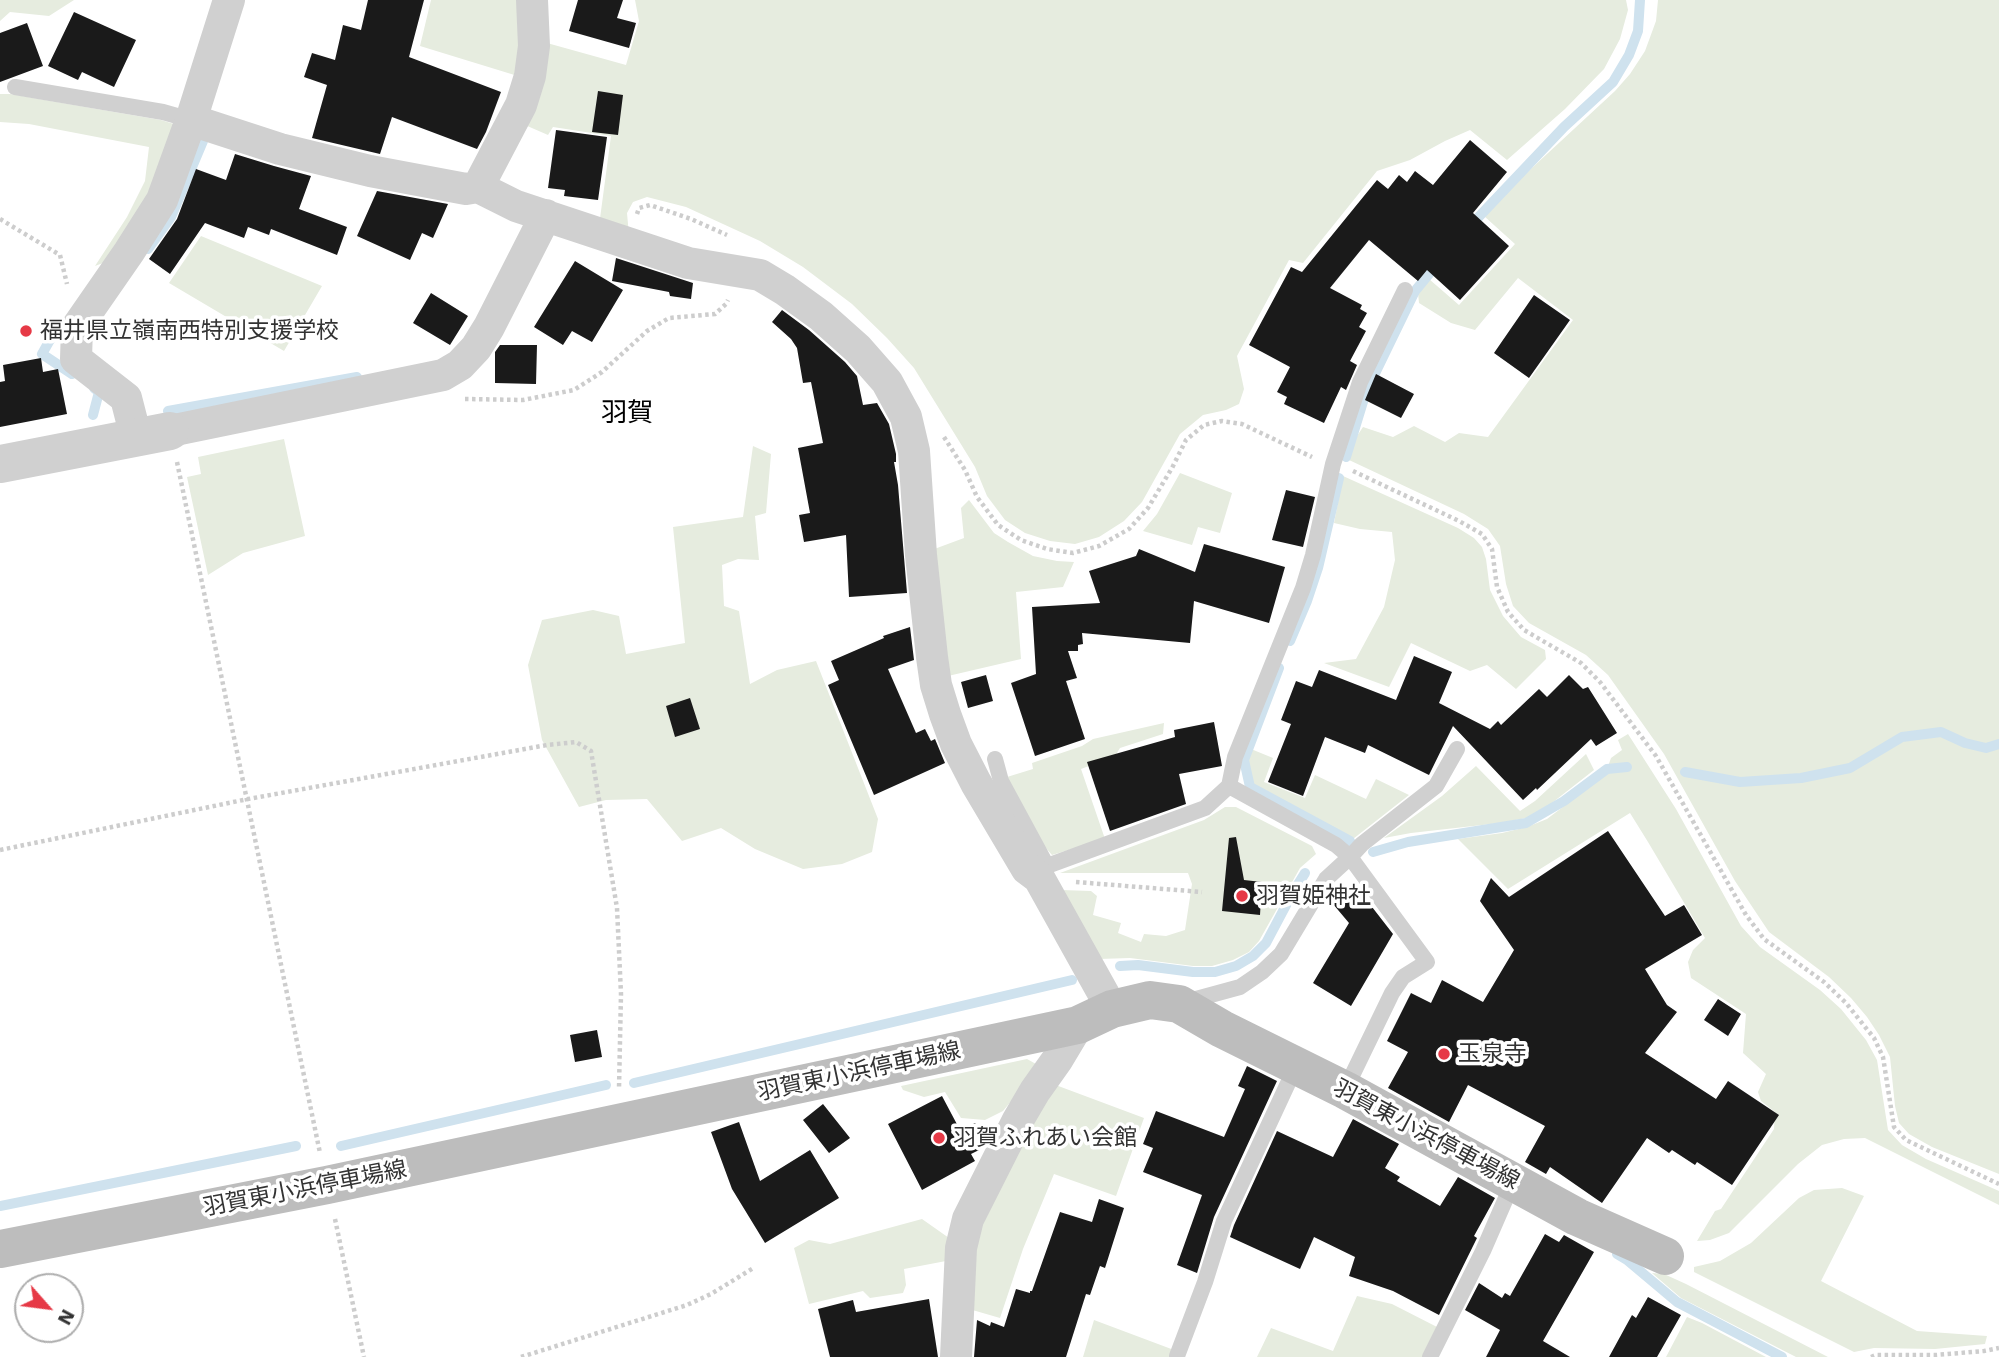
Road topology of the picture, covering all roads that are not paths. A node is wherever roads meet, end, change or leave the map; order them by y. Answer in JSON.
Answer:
{"nodes":[{"id":1,"x":229,"y":0,"type":"edge"},
{"id":2,"x":532,"y":0,"type":"edge"},
{"id":3,"x":15,"y":87,"type":"dead end"},
{"id":4,"x":191,"y":120,"type":"junction"},
{"id":5,"x":478,"y":187,"type":"junction"},
{"id":6,"x":545,"y":215,"type":"junction"},
{"id":7,"x":1405,"y":290,"type":"dead end"},
{"id":8,"x":153,"y":434,"type":"junction"},
{"id":9,"x":0,"y":464,"type":"edge"},
{"id":10,"x":1457,"y":749,"type":"dead end"},
{"id":11,"x":995,"y":759,"type":"dead end"},
{"id":12,"x":1229,"y":786,"type":"junction"},
{"id":13,"x":1350,"y":858,"type":"junction"},
{"id":14,"x":1043,"y":878,"type":"junction"},
{"id":15,"x":1179,"y":1004,"type":"junction"},
{"id":16,"x":1112,"y":1009,"type":"junction"},
{"id":17,"x":1078,"y":1025,"type":"junction"},
{"id":18,"x":1296,"y":1066,"type":"junction"},
{"id":19,"x":1345,"y":1090,"type":"junction"},
{"id":20,"x":1513,"y":1182,"type":"junction"},
{"id":21,"x":0,"y":1249,"type":"edge"},
{"id":22,"x":1665,"y":1256,"type":"dead end"},
{"id":23,"x":1177,"y":1356,"type":"edge"},
{"id":24,"x":956,"y":1357,"type":"edge"},
{"id":25,"x":1430,"y":1357,"type":"edge"}],
"edges":[{"from":1,"to":4,"type":"street"},
{"from":2,"to":5,"type":"street"},
{"from":3,"to":4,"type":"lane"},
{"from":4,"to":5,"type":"street"},
{"from":4,"to":8,"type":"street"},
{"from":5,"to":6,"type":"street"},
{"from":6,"to":8,"type":"street"},
{"from":6,"to":14,"type":"street"},
{"from":7,"to":12,"type":"lane"},
{"from":8,"to":9,"type":"street"},
{"from":10,"to":13,"type":"lane"},
{"from":11,"to":14,"type":"lane"},
{"from":12,"to":13,"type":"lane"},
{"from":12,"to":14,"type":"lane"},
{"from":13,"to":15,"type":"lane"},
{"from":13,"to":19,"type":"lane"},
{"from":14,"to":16,"type":"street"},
{"from":15,"to":16,"type":"main road","name":"羽賀東小浜停車場線"},
{"from":15,"to":18,"type":"main road","name":"羽賀東小浜停車場線"},
{"from":16,"to":17,"type":"main road","name":"羽賀東小浜停車場線"},
{"from":17,"to":21,"type":"main road","name":"羽賀東小浜停車場線"},
{"from":17,"to":24,"type":"street"},
{"from":18,"to":19,"type":"main road","name":"羽賀東小浜停車場線"},
{"from":18,"to":23,"type":"lane"},
{"from":19,"to":20,"type":"main road","name":"羽賀東小浜停車場線"},
{"from":20,"to":22,"type":"main road","name":"羽賀東小浜停車場線"},
{"from":20,"to":25,"type":"lane"}]}
